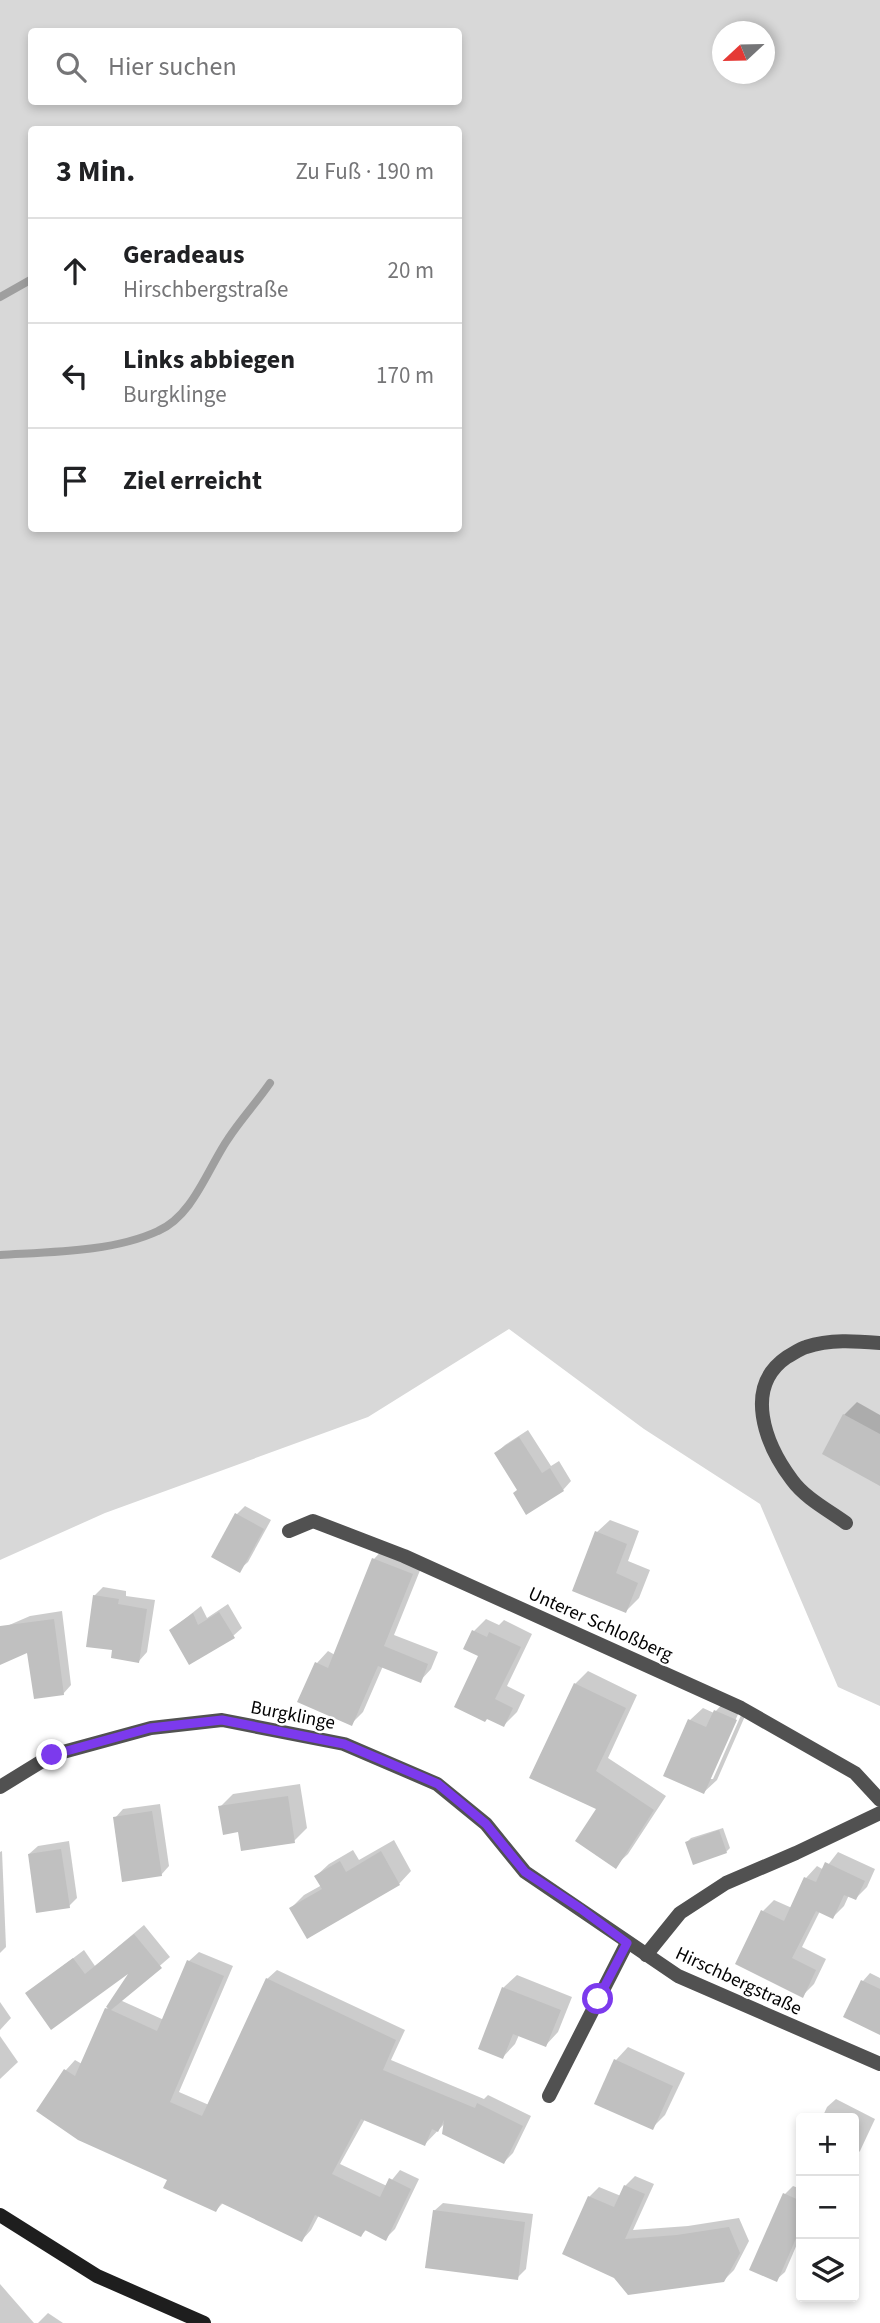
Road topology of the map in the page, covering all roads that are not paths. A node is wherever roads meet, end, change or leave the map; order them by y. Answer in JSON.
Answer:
{"nodes":[{"id":1,"x":880,"y":1343,"type":"edge"},
{"id":2,"x":846,"y":1523,"type":"dead end"},
{"id":3,"x":289,"y":1531,"type":"dead end"},
{"id":4,"x":0,"y":1787,"type":"edge"},
{"id":5,"x":880,"y":1800,"type":"edge"},
{"id":6,"x":880,"y":1813,"type":"edge"},
{"id":7,"x":627,"y":1943,"type":"junction"},
{"id":8,"x":646,"y":1955,"type":"junction"},
{"id":9,"x":880,"y":2064,"type":"edge"},
{"id":10,"x":549,"y":2096,"type":"dead end"},
{"id":11,"x":0,"y":2215,"type":"edge"},
{"id":12,"x":204,"y":2323,"type":"edge"}],
"edges":[{"from":1,"to":2,"type":"street"},
{"from":3,"to":5,"type":"street","name":"Unterer Schloßberg"},
{"from":4,"to":7,"type":"street","name":"Burgklinge"},
{"from":6,"to":8,"type":"street","name":"Hirschbergstraße"},
{"from":7,"to":8,"type":"street","name":"Burgklinge"},
{"from":7,"to":10,"type":"street"},
{"from":8,"to":9,"type":"street","name":"Hirschbergstraße"},
{"from":11,"to":12,"type":"main road"}]}
